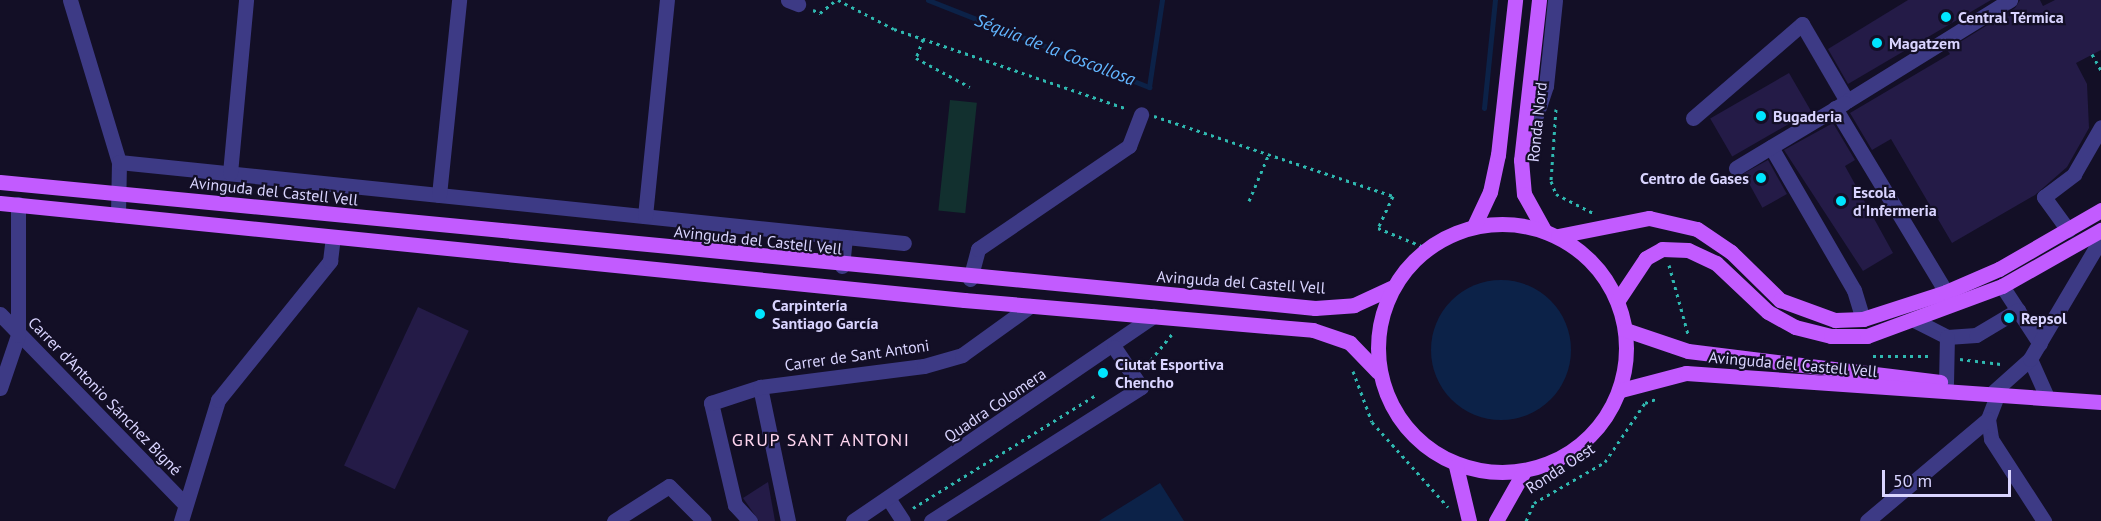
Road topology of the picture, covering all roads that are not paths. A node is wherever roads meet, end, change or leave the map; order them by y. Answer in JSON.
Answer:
{"nodes":[{"id":1,"x":70,"y":0,"type":"edge"},
{"id":2,"x":246,"y":0,"type":"edge"},
{"id":3,"x":459,"y":0,"type":"edge"},
{"id":4,"x":667,"y":0,"type":"edge"},
{"id":5,"x":1515,"y":0,"type":"edge"},
{"id":6,"x":1539,"y":0,"type":"edge"},
{"id":7,"x":1555,"y":0,"type":"edge"},
{"id":8,"x":2010,"y":0,"type":"edge"},
{"id":9,"x":1841,"y":105,"type":"junction"},
{"id":10,"x":1141,"y":114,"type":"road end"},
{"id":11,"x":1693,"y":118,"type":"dead end"},
{"id":12,"x":2101,"y":127,"type":"edge"},
{"id":13,"x":1771,"y":147,"type":"junction"},
{"id":14,"x":1521,"y":160,"type":"junction"},
{"id":15,"x":119,"y":162,"type":"junction"},
{"id":16,"x":1736,"y":168,"type":"dead end"},
{"id":17,"x":230,"y":173,"type":"junction"},
{"id":18,"x":0,"y":182,"type":"edge"},
{"id":19,"x":18,"y":184,"type":"junction"},
{"id":20,"x":118,"y":194,"type":"junction"},
{"id":21,"x":439,"y":195,"type":"junction"},
{"id":22,"x":0,"y":203,"type":"edge"},
{"id":23,"x":18,"y":204,"type":"junction"},
{"id":24,"x":2101,"y":210,"type":"edge"},
{"id":25,"x":118,"y":215,"type":"junction"},
{"id":26,"x":645,"y":216,"type":"junction"},
{"id":27,"x":1473,"y":226,"type":"junction"},
{"id":28,"x":2068,"y":230,"type":"junction"},
{"id":29,"x":2101,"y":230,"type":"edge"},
{"id":30,"x":1551,"y":233,"type":"junction"},
{"id":31,"x":333,"y":237,"type":"junction"},
{"id":32,"x":845,"y":237,"type":"junction"},
{"id":33,"x":2101,"y":239,"type":"edge"},
{"id":34,"x":904,"y":243,"type":"dead end"},
{"id":35,"x":842,"y":266,"type":"junction"},
{"id":36,"x":970,"y":279,"type":"junction"},
{"id":37,"x":2002,"y":286,"type":"junction"},
{"id":38,"x":1391,"y":288,"type":"junction"},
{"id":39,"x":1946,"y":291,"type":"junction"},
{"id":40,"x":1618,"y":300,"type":"junction"},
{"id":41,"x":1030,"y":306,"type":"junction"},
{"id":42,"x":2018,"y":310,"type":"junction"},
{"id":43,"x":0,"y":314,"type":"edge"},
{"id":44,"x":1154,"y":316,"type":"junction"},
{"id":45,"x":1863,"y":319,"type":"junction"},
{"id":46,"x":1916,"y":321,"type":"junction"},
{"id":47,"x":1626,"y":330,"type":"junction"},
{"id":48,"x":18,"y":335,"type":"junction"},
{"id":49,"x":1947,"y":337,"type":"junction"},
{"id":50,"x":2040,"y":344,"type":"junction"},
{"id":51,"x":1114,"y":348,"type":"junction"},
{"id":52,"x":2030,"y":359,"type":"junction"},
{"id":53,"x":1378,"y":372,"type":"junction"},
{"id":54,"x":1946,"y":383,"type":"junction"},
{"id":55,"x":760,"y":387,"type":"junction"},
{"id":56,"x":0,"y":388,"type":"edge"},
{"id":57,"x":1621,"y":390,"type":"junction"},
{"id":58,"x":1965,"y":391,"type":"junction"},
{"id":59,"x":1995,"y":393,"type":"junction"},
{"id":60,"x":2046,"y":395,"type":"junction"},
{"id":61,"x":2101,"y":402,"type":"edge"},
{"id":62,"x":1988,"y":418,"type":"junction"},
{"id":63,"x":1456,"y":466,"type":"junction"},
{"id":64,"x":1523,"y":473,"type":"junction"},
{"id":65,"x":890,"y":500,"type":"junction"},
{"id":66,"x":184,"y":503,"type":"junction"},
{"id":67,"x":181,"y":521,"type":"edge"},
{"id":68,"x":614,"y":521,"type":"edge"},
{"id":69,"x":704,"y":521,"type":"edge"},
{"id":70,"x":750,"y":521,"type":"edge"},
{"id":71,"x":788,"y":521,"type":"edge"},
{"id":72,"x":853,"y":521,"type":"edge"},
{"id":73,"x":903,"y":521,"type":"edge"},
{"id":74,"x":931,"y":521,"type":"edge"},
{"id":75,"x":1469,"y":521,"type":"edge"},
{"id":76,"x":1496,"y":521,"type":"edge"},
{"id":77,"x":1867,"y":521,"type":"edge"},
{"id":78,"x":2044,"y":521,"type":"edge"}],
"edges":[{"from":1,"to":15,"type":"street"},
{"from":2,"to":17,"type":"street"},
{"from":3,"to":21,"type":"street"},
{"from":4,"to":26,"type":"street"},
{"from":5,"to":27,"type":"main road"},
{"from":6,"to":14,"type":"main road","name":"Ronda Nord"},
{"from":7,"to":14,"type":"street","name":"Ronda Nord"},
{"from":8,"to":9,"type":"street"},
{"from":9,"to":11,"type":"street"},
{"from":9,"to":13,"type":"street"},
{"from":9,"to":39,"type":"street"},
{"from":10,"to":36,"type":"street"},
{"from":12,"to":28,"type":"street"},
{"from":13,"to":16,"type":"street"},
{"from":13,"to":45,"type":"street"},
{"from":14,"to":30,"type":"main road","name":"Ronda Nord"},
{"from":15,"to":17,"type":"street","name":"Avinguda del Castell Vell"},
{"from":15,"to":20,"type":"street"},
{"from":17,"to":21,"type":"street","name":"Avinguda del Castell Vell"},
{"from":18,"to":19,"type":"main road","name":"Avinguda del Castell Vell"},
{"from":19,"to":20,"type":"main road","name":"Avinguda del Castell Vell"},
{"from":19,"to":23,"type":"main road"},
{"from":20,"to":25,"type":"street"},
{"from":20,"to":35,"type":"main road","name":"Avinguda del Castell Vell"},
{"from":21,"to":26,"type":"street","name":"Avinguda del Castell Vell"},
{"from":22,"to":23,"type":"main road"},
{"from":23,"to":25,"type":"main road"},
{"from":23,"to":48,"type":"street"},
{"from":24,"to":28,"type":"main road"},
{"from":25,"to":31,"type":"main road"},
{"from":26,"to":32,"type":"street","name":"Avinguda del Castell Vell"},
{"from":27,"to":30,"type":"main road"},
{"from":27,"to":38,"type":"main road"},
{"from":28,"to":39,"type":"main road"},
{"from":29,"to":37,"type":"main road"},
{"from":30,"to":40,"type":"main road"},
{"from":30,"to":45,"type":"main road"},
{"from":31,"to":41,"type":"main road"},
{"from":31,"to":66,"type":"street"},
{"from":32,"to":34,"type":"street","name":"Avinguda del Castell Vell"},
{"from":32,"to":35,"type":"street"},
{"from":33,"to":50,"type":"street"},
{"from":35,"to":36,"type":"main road","name":"Avinguda del Castell Vell"},
{"from":36,"to":38,"type":"main road","name":"Avinguda del Castell Vell"},
{"from":37,"to":42,"type":"street"},
{"from":37,"to":46,"type":"main road"},
{"from":38,"to":53,"type":"main road"},
{"from":39,"to":45,"type":"main road"},
{"from":40,"to":46,"type":"main road"},
{"from":40,"to":47,"type":"main road"},
{"from":41,"to":44,"type":"main road"},
{"from":41,"to":55,"type":"street","name":"Carrer de Sant Antoni"},
{"from":42,"to":49,"type":"street"},
{"from":42,"to":50,"type":"street"},
{"from":43,"to":48,"type":"street","name":"Carrer d'Antonio Sánchez Bigné"},
{"from":44,"to":51,"type":"street","name":"Quadra Colomera"},
{"from":44,"to":53,"type":"main road"},
{"from":46,"to":49,"type":"street"},
{"from":47,"to":54,"type":"main road","name":"Avinguda del Castell Vell"},
{"from":47,"to":57,"type":"main road"},
{"from":48,"to":56,"type":"street"},
{"from":48,"to":66,"type":"street","name":"Carrer d'Antonio Sánchez Bigné"},
{"from":49,"to":54,"type":"street"},
{"from":50,"to":52,"type":"street"},
{"from":51,"to":65,"type":"street","name":"Quadra Colomera"},
{"from":51,"to":74,"type":"street"},
{"from":52,"to":59,"type":"street"},
{"from":52,"to":60,"type":"street"},
{"from":53,"to":63,"type":"main road"},
{"from":54,"to":58,"type":"main road","name":"Avinguda del Castell Vell"},
{"from":55,"to":70,"type":"street","name":"Carrer de Sant Antoni"},
{"from":55,"to":71,"type":"street"},
{"from":57,"to":58,"type":"main road","name":"Avinguda del Castell Vell"},
{"from":57,"to":64,"type":"main road"},
{"from":58,"to":59,"type":"main road","name":"Avinguda del Castell Vell"},
{"from":59,"to":60,"type":"main road","name":"Avinguda del Castell Vell"},
{"from":59,"to":62,"type":"street"},
{"from":60,"to":61,"type":"main road","name":"Avinguda del Castell Vell"},
{"from":62,"to":77,"type":"street"},
{"from":62,"to":78,"type":"street"},
{"from":63,"to":64,"type":"main road"},
{"from":63,"to":75,"type":"main road"},
{"from":64,"to":76,"type":"main road","name":"Ronda Oest"},
{"from":65,"to":72,"type":"street","name":"Quadra Colomera"},
{"from":65,"to":73,"type":"street"},
{"from":66,"to":67,"type":"street"},
{"from":68,"to":69,"type":"street"}]}
